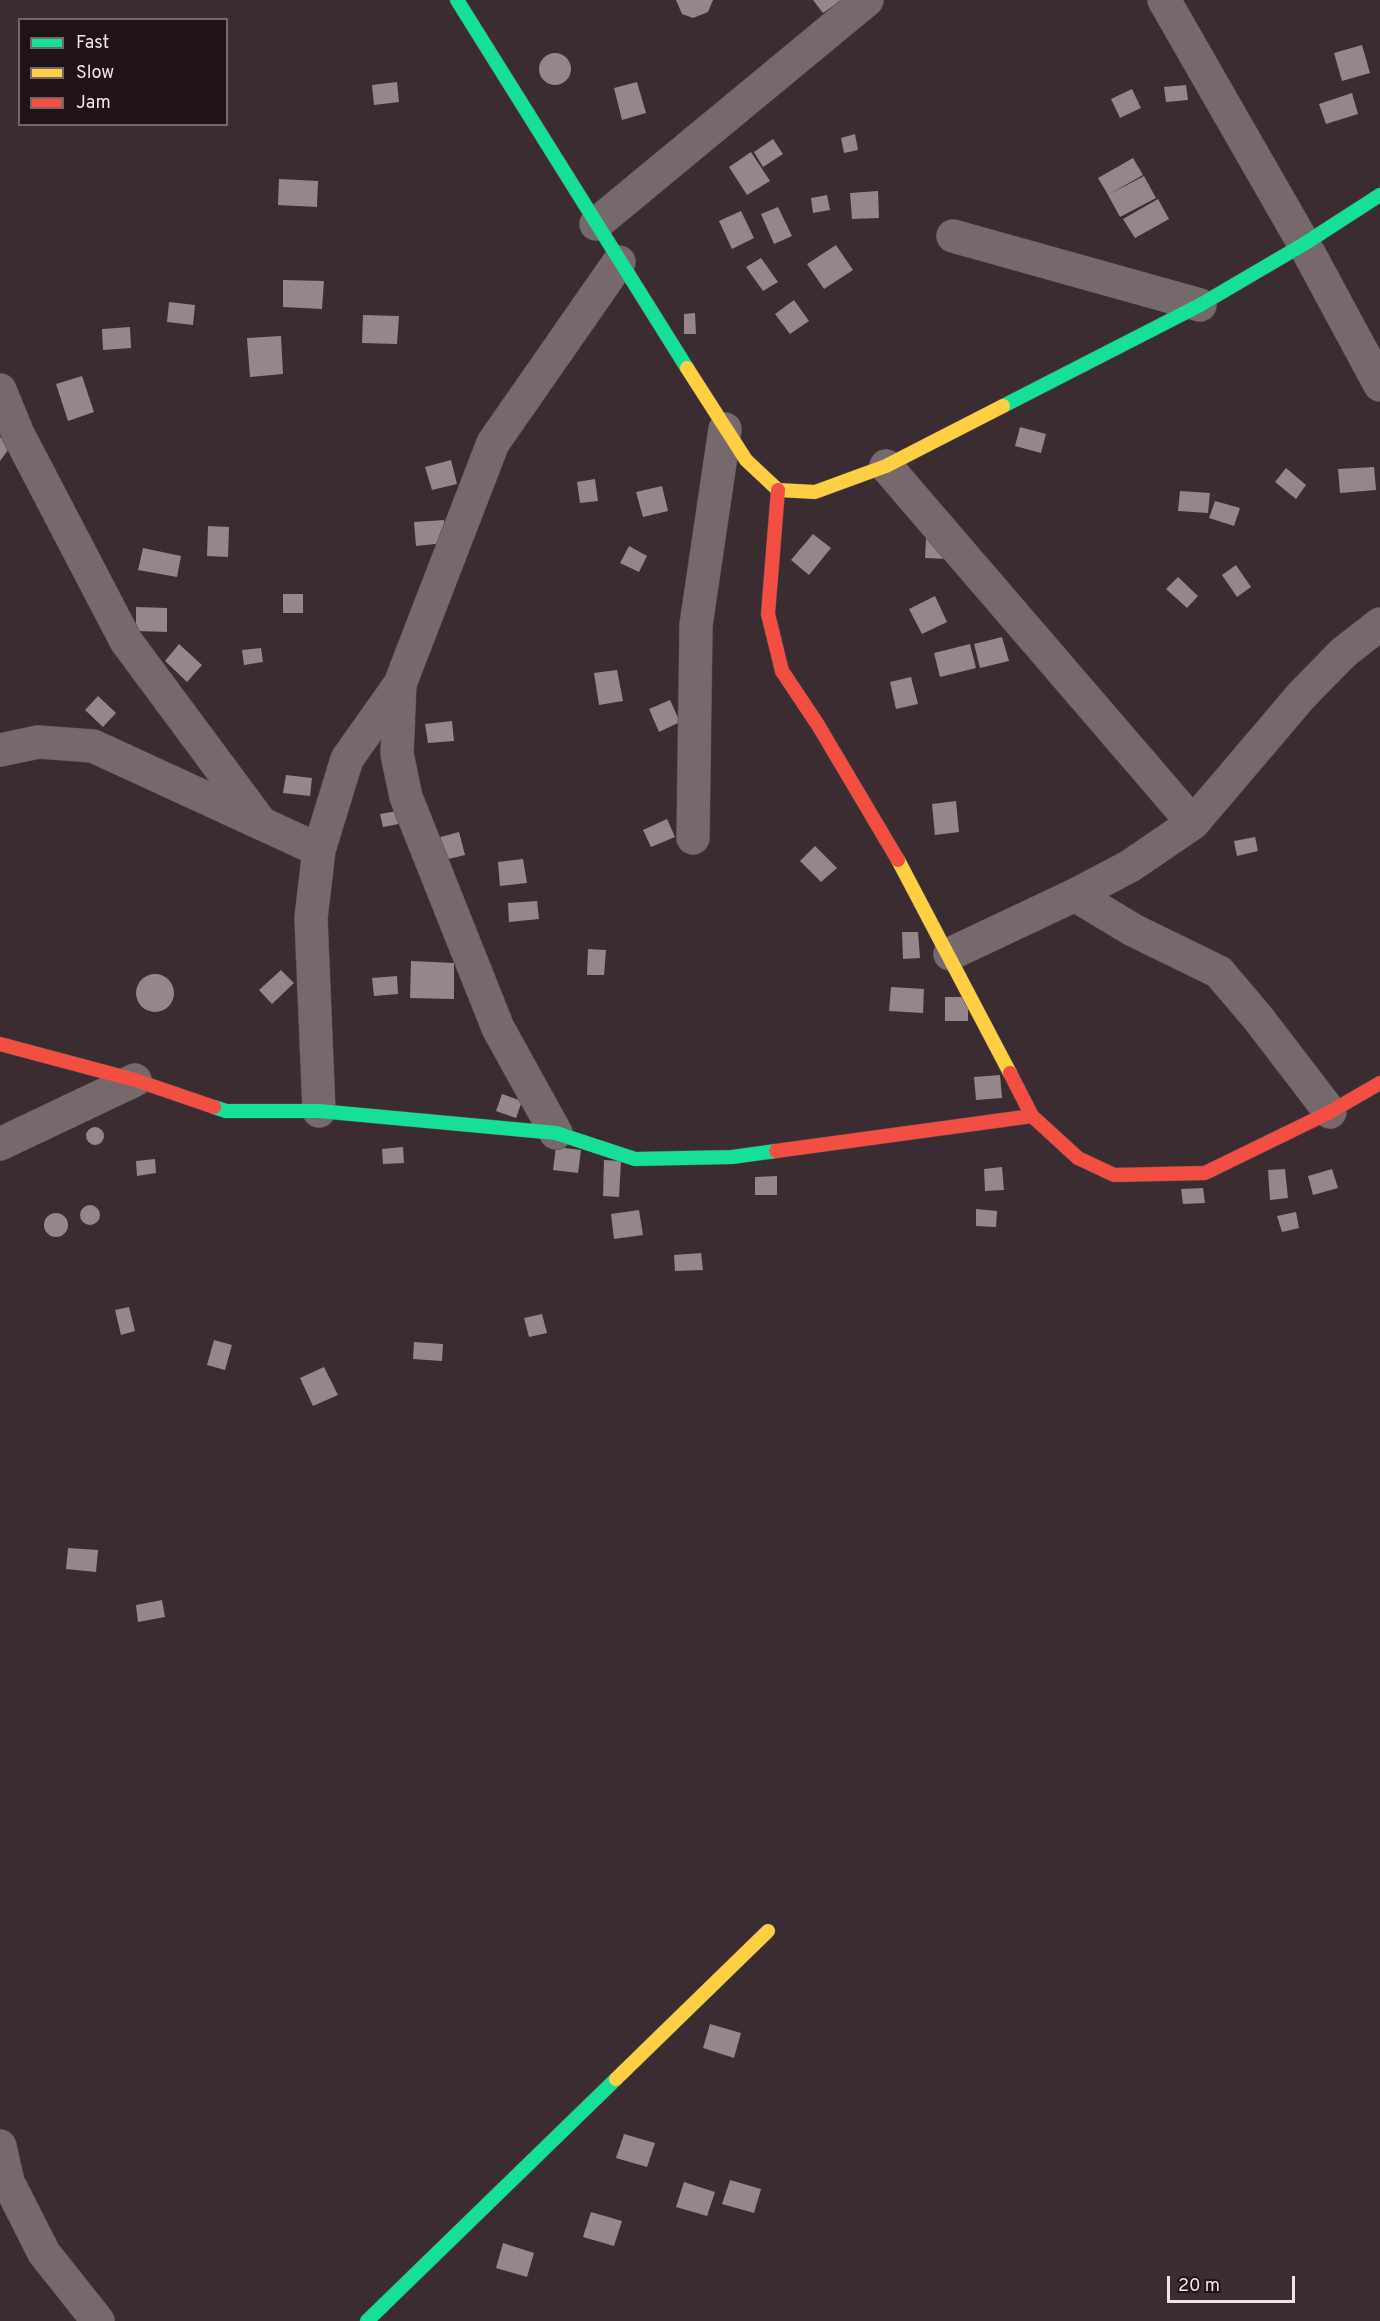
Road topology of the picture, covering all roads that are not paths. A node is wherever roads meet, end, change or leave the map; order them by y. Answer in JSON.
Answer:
{"nodes":[{"id":1,"x":457,"y":0,"type":"edge"},
{"id":2,"x":867,"y":0,"type":"edge"},
{"id":3,"x":1164,"y":0,"type":"edge"},
{"id":4,"x":1380,"y":195,"type":"edge"},
{"id":5,"x":596,"y":224,"type":"junction"},
{"id":6,"x":953,"y":236,"type":"dead end"},
{"id":7,"x":1304,"y":244,"type":"junction"},
{"id":8,"x":619,"y":262,"type":"junction"},
{"id":9,"x":1200,"y":305,"type":"junction"},
{"id":10,"x":1380,"y":385,"type":"edge"},
{"id":11,"x":0,"y":390,"type":"edge"},
{"id":12,"x":724,"y":429,"type":"junction"},
{"id":13,"x":886,"y":466,"type":"junction"},
{"id":14,"x":778,"y":490,"type":"junction"},
{"id":15,"x":1380,"y":624,"type":"edge"},
{"id":16,"x":400,"y":684,"type":"junction"},
{"id":17,"x":0,"y":750,"type":"edge"},
{"id":18,"x":261,"y":823,"type":"junction"},
{"id":19,"x":1193,"y":823,"type":"junction"},
{"id":20,"x":693,"y":838,"type":"dead end"},
{"id":21,"x":319,"y":850,"type":"junction"},
{"id":22,"x":1075,"y":895,"type":"junction"},
{"id":23,"x":950,"y":954,"type":"junction"},
{"id":24,"x":0,"y":1044,"type":"edge"},
{"id":25,"x":135,"y":1080,"type":"junction"},
{"id":26,"x":1380,"y":1083,"type":"edge"},
{"id":27,"x":319,"y":1112,"type":"junction"},
{"id":28,"x":1330,"y":1112,"type":"junction"},
{"id":29,"x":1032,"y":1116,"type":"junction"},
{"id":30,"x":556,"y":1133,"type":"junction"},
{"id":31,"x":0,"y":1144,"type":"edge"},
{"id":32,"x":768,"y":1931,"type":"dead end"},
{"id":33,"x":0,"y":2146,"type":"edge"},
{"id":34,"x":98,"y":2321,"type":"edge"},
{"id":35,"x":367,"y":2321,"type":"edge"}],
"edges":[{"from":1,"to":5,"type":"street"},
{"from":2,"to":5,"type":"street"},
{"from":3,"to":7,"type":"street"},
{"from":4,"to":7,"type":"street"},
{"from":5,"to":8,"type":"street"},
{"from":6,"to":9,"type":"street"},
{"from":7,"to":9,"type":"street"},
{"from":7,"to":10,"type":"street"},
{"from":8,"to":12,"type":"street"},
{"from":8,"to":16,"type":"street"},
{"from":9,"to":13,"type":"street"},
{"from":11,"to":18,"type":"street"},
{"from":12,"to":14,"type":"street"},
{"from":12,"to":20,"type":"street"},
{"from":13,"to":14,"type":"street"},
{"from":13,"to":19,"type":"street"},
{"from":14,"to":23,"type":"street"},
{"from":15,"to":19,"type":"street"},
{"from":16,"to":21,"type":"street"},
{"from":16,"to":30,"type":"street"},
{"from":17,"to":18,"type":"street"},
{"from":18,"to":21,"type":"street"},
{"from":19,"to":22,"type":"street"},
{"from":21,"to":27,"type":"street"},
{"from":22,"to":23,"type":"street"},
{"from":22,"to":28,"type":"street"},
{"from":23,"to":29,"type":"street"},
{"from":24,"to":25,"type":"street"},
{"from":25,"to":27,"type":"street"},
{"from":25,"to":31,"type":"street"},
{"from":26,"to":28,"type":"street"},
{"from":27,"to":30,"type":"street"},
{"from":28,"to":29,"type":"street"},
{"from":29,"to":30,"type":"street"},
{"from":32,"to":35,"type":"street"},
{"from":33,"to":34,"type":"street"}]}
